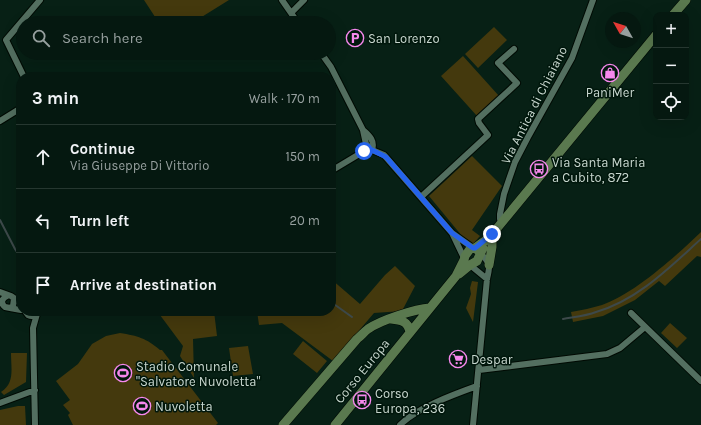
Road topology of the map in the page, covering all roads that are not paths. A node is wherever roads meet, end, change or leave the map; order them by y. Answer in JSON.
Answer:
{"nodes":[{"id":1,"x":40,"y":0,"type":"edge"},
{"id":2,"x":282,"y":0,"type":"edge"},
{"id":3,"x":304,"y":0,"type":"edge"},
{"id":4,"x":593,"y":0,"type":"edge"},
{"id":5,"x":682,"y":1,"type":"edge"},
{"id":6,"x":675,"y":12,"type":"edge"},
{"id":7,"x":291,"y":13,"type":"junction"},
{"id":8,"x":26,"y":16,"type":"edge"},
{"id":9,"x":293,"y":16,"type":"edge"},
{"id":10,"x":16,"y":28,"type":"edge"},
{"id":11,"x":653,"y":39,"type":"edge"},
{"id":12,"x":514,"y":49,"type":"dead end"},
{"id":13,"x":326,"y":60,"type":"edge"},
{"id":14,"x":22,"y":72,"type":"edge"},
{"id":15,"x":334,"y":72,"type":"edge"},
{"id":16,"x":336,"y":77,"type":"edge"},
{"id":17,"x":16,"y":111,"type":"edge"},
{"id":18,"x":0,"y":121,"type":"edge"},
{"id":19,"x":372,"y":150,"type":"junction"},
{"id":20,"x":336,"y":168,"type":"edge"},
{"id":21,"x":421,"y":197,"type":"junction"},
{"id":22,"x":502,"y":221,"type":"junction"},
{"id":23,"x":452,"y":233,"type":"junction"},
{"id":24,"x":490,"y":236,"type":"junction"},
{"id":25,"x":478,"y":251,"type":"junction"},
{"id":26,"x":466,"y":261,"type":"junction"},
{"id":27,"x":490,"y":265,"type":"junction"},
{"id":28,"x":487,"y":279,"type":"junction"},
{"id":29,"x":0,"y":292,"type":"edge"},
{"id":30,"x":7,"y":296,"type":"junction"},
{"id":31,"x":14,"y":299,"type":"joint"},
{"id":32,"x":1,"y":301,"type":"edge"},
{"id":33,"x":9,"y":308,"type":"junction"},
{"id":34,"x":430,"y":308,"type":"junction"},
{"id":35,"x":0,"y":310,"type":"edge"},
{"id":36,"x":16,"y":310,"type":"edge"},
{"id":37,"x":631,"y":313,"type":"dead end"},
{"id":38,"x":27,"y":316,"type":"edge"},
{"id":39,"x":37,"y":316,"type":"edge"},
{"id":40,"x":390,"y":319,"type":"junction"},
{"id":41,"x":645,"y":327,"type":"junction"},
{"id":42,"x":33,"y":328,"type":"junction"},
{"id":43,"x":410,"y":332,"type":"junction"},
{"id":44,"x":479,"y":370,"type":"junction"},
{"id":45,"x":701,"y":380,"type":"edge"},
{"id":46,"x":477,"y":386,"type":"junction"},
{"id":47,"x":35,"y":390,"type":"junction"},
{"id":48,"x":0,"y":403,"type":"edge"},
{"id":49,"x":35,"y":425,"type":"edge"},
{"id":50,"x":283,"y":425,"type":"edge"},
{"id":51,"x":335,"y":425,"type":"edge"},
{"id":52,"x":400,"y":425,"type":"edge"},
{"id":53,"x":473,"y":425,"type":"edge"}],
"edges":[{"from":1,"to":8,"type":"street"},
{"from":2,"to":7,"type":"street"},
{"from":3,"to":7,"type":"street"},
{"from":4,"to":22,"type":"street","name":"Via Antica di Chiaiano"},
{"from":5,"to":6,"type":"main road"},
{"from":7,"to":9,"type":"street"},
{"from":10,"to":14,"type":"street"},
{"from":11,"to":22,"type":"main road"},
{"from":12,"to":21,"type":"street"},
{"from":13,"to":15,"type":"street"},
{"from":16,"to":19,"type":"street"},
{"from":17,"to":18,"type":"street"},
{"from":19,"to":20,"type":"street"},
{"from":19,"to":21,"type":"street"},
{"from":21,"to":23,"type":"street"},
{"from":22,"to":24,"type":"main road"},
{"from":23,"to":25,"type":"street"},
{"from":23,"to":26,"type":"street"},
{"from":24,"to":25,"type":"main road"},
{"from":24,"to":27,"type":"main road"},
{"from":25,"to":26,"type":"main road"},
{"from":25,"to":26,"type":"main road"},
{"from":25,"to":27,"type":"street"},
{"from":26,"to":28,"type":"street"},
{"from":26,"to":34,"type":"main road","name":"Corso Europa"},
{"from":27,"to":28,"type":"street"},
{"from":28,"to":44,"type":"street"},
{"from":29,"to":30,"type":"street"},
{"from":30,"to":31,"type":"street"},
{"from":30,"to":32,"type":"street"},
{"from":31,"to":33,"type":"street"},
{"from":32,"to":33,"type":"street"},
{"from":33,"to":35,"type":"street"},
{"from":33,"to":36,"type":"street"},
{"from":34,"to":40,"type":"main road"},
{"from":34,"to":43,"type":"main road","name":"Corso Europa"},
{"from":37,"to":41,"type":"street"},
{"from":38,"to":42,"type":"street"},
{"from":39,"to":42,"type":"street"},
{"from":40,"to":43,"type":"main road","name":"Corso Europa"},
{"from":40,"to":50,"type":"main road"},
{"from":41,"to":44,"type":"street"},
{"from":41,"to":45,"type":"street"},
{"from":42,"to":47,"type":"street"},
{"from":43,"to":51,"type":"main road","name":"Corso Europa"},
{"from":44,"to":46,"type":"street"},
{"from":46,"to":52,"type":"street"},
{"from":46,"to":53,"type":"street"},
{"from":47,"to":48,"type":"street"},
{"from":47,"to":49,"type":"street"}]}
